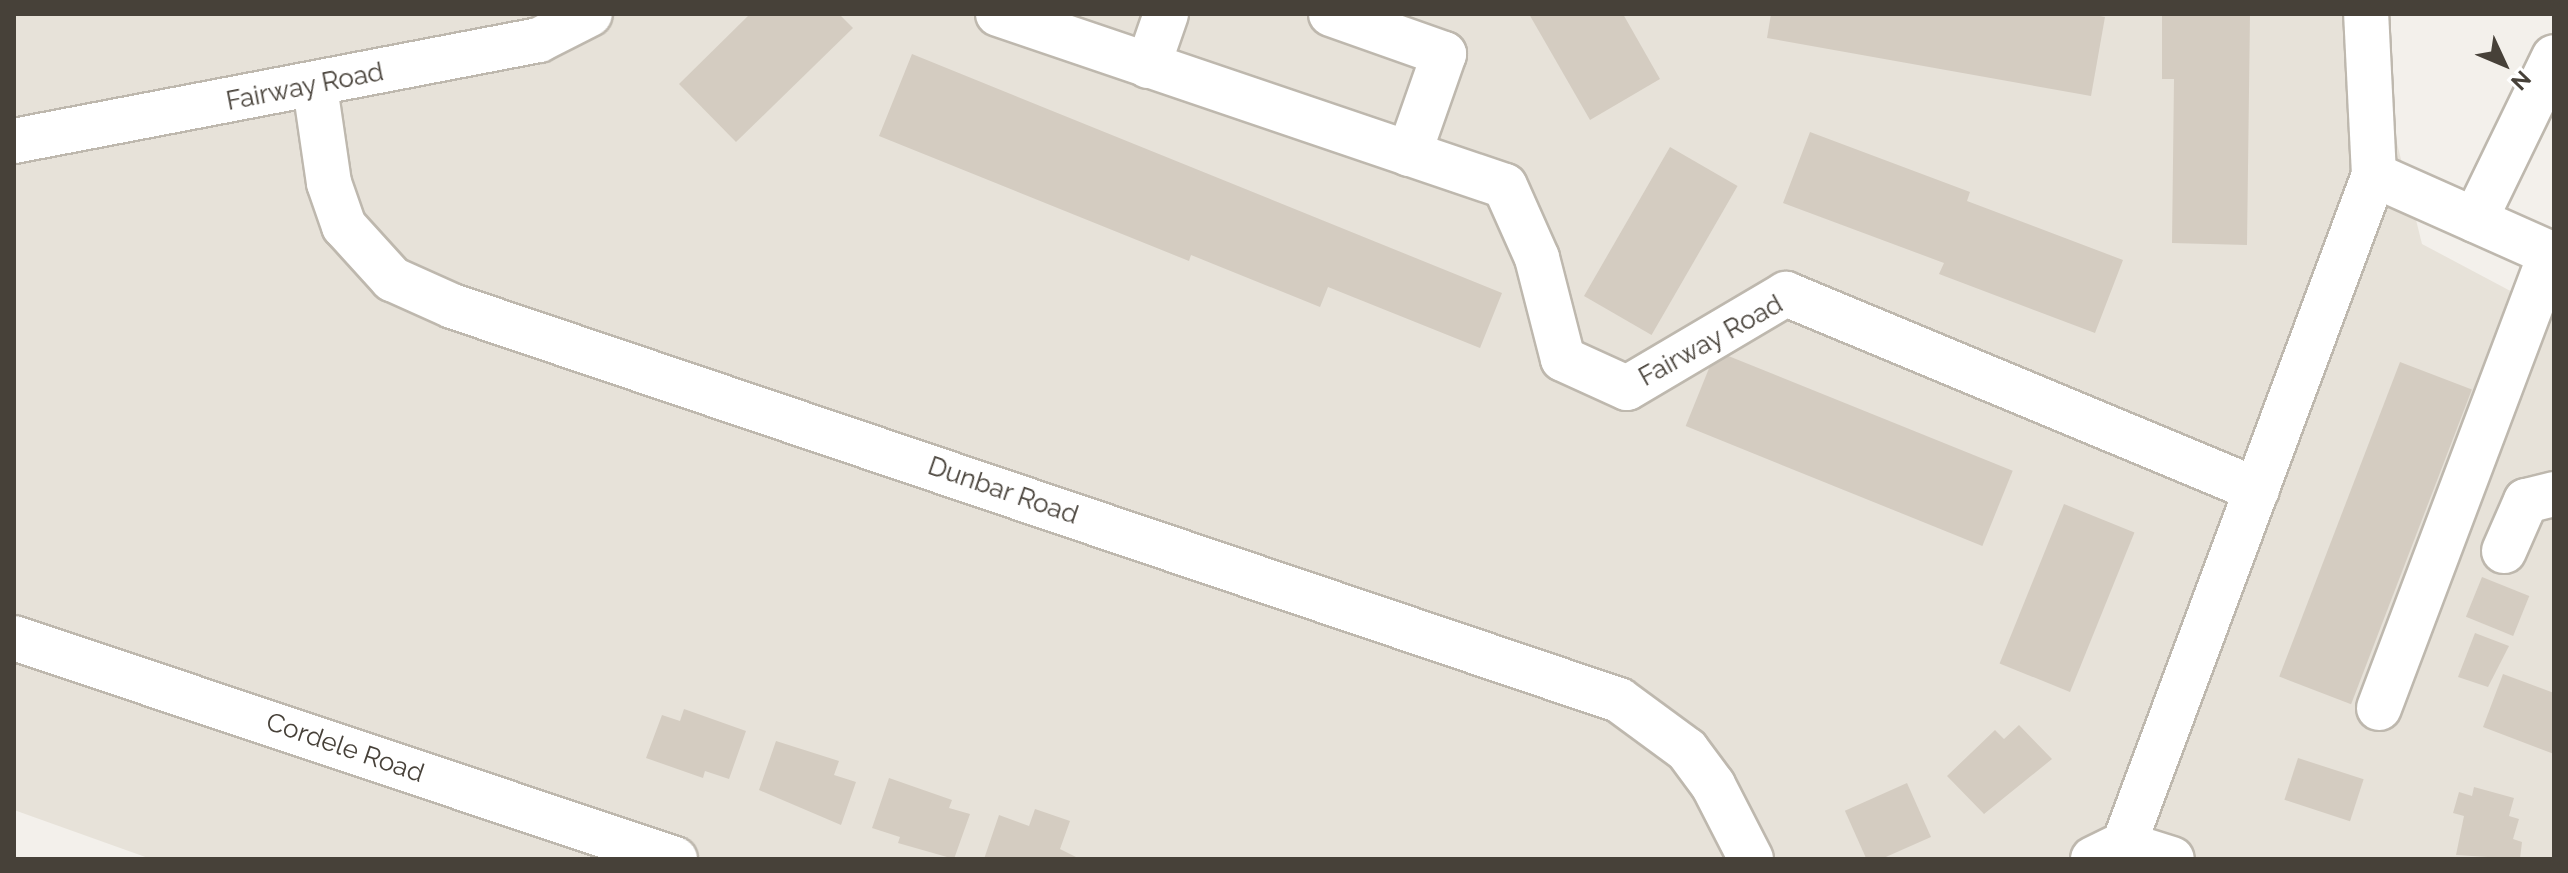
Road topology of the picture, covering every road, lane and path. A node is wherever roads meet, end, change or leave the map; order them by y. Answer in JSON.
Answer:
{"nodes":[{"id":1,"x":590,"y":14,"type":"edge"},
{"id":2,"x":998,"y":14,"type":"edge"},
{"id":3,"x":1166,"y":14,"type":"edge"},
{"id":4,"x":1331,"y":14,"type":"edge"},
{"id":5,"x":2366,"y":14,"type":"edge"},
{"id":6,"x":2554,"y":57,"type":"edge"},
{"id":7,"x":1148,"y":66,"type":"junction"},
{"id":8,"x":315,"y":87,"type":"junction"},
{"id":9,"x":14,"y":141,"type":"edge"},
{"id":10,"x":1409,"y":154,"type":"junction"},
{"id":11,"x":2374,"y":175,"type":"junction"},
{"id":12,"x":2475,"y":220,"type":"junction"},
{"id":13,"x":2553,"y":255,"type":"edge"},
{"id":14,"x":2257,"y":490,"type":"junction"},
{"id":15,"x":2554,"y":494,"type":"edge"},
{"id":16,"x":2504,"y":551,"type":"dead end"},
{"id":17,"x":14,"y":638,"type":"edge"},
{"id":18,"x":2379,"y":708,"type":"dead end"},
{"id":19,"x":2109,"y":852,"type":"edge"},
{"id":20,"x":672,"y":859,"type":"edge"},
{"id":21,"x":1751,"y":859,"type":"edge"},
{"id":22,"x":2172,"y":859,"type":"edge"}],
"edges":[{"from":1,"to":8,"type":"street","name":"Fairway Road"},
{"from":2,"to":7,"type":"street","name":"Fairway Road"},
{"from":3,"to":7,"type":"street"},
{"from":4,"to":10,"type":"street"},
{"from":5,"to":11,"type":"street"},
{"from":6,"to":12,"type":"street"},
{"from":7,"to":10,"type":"street","name":"Fairway Road"},
{"from":8,"to":9,"type":"street","name":"Fairway Road"},
{"from":8,"to":21,"type":"street","name":"Dunbar Road"},
{"from":10,"to":14,"type":"street","name":"Fairway Road"},
{"from":11,"to":12,"type":"street"},
{"from":11,"to":14,"type":"street"},
{"from":12,"to":13,"type":"street"},
{"from":13,"to":18,"type":"street"},
{"from":14,"to":19,"type":"street"},
{"from":15,"to":16,"type":"street"},
{"from":17,"to":20,"type":"street","name":"Cordele Road"},
{"from":19,"to":22,"type":"street"}]}
